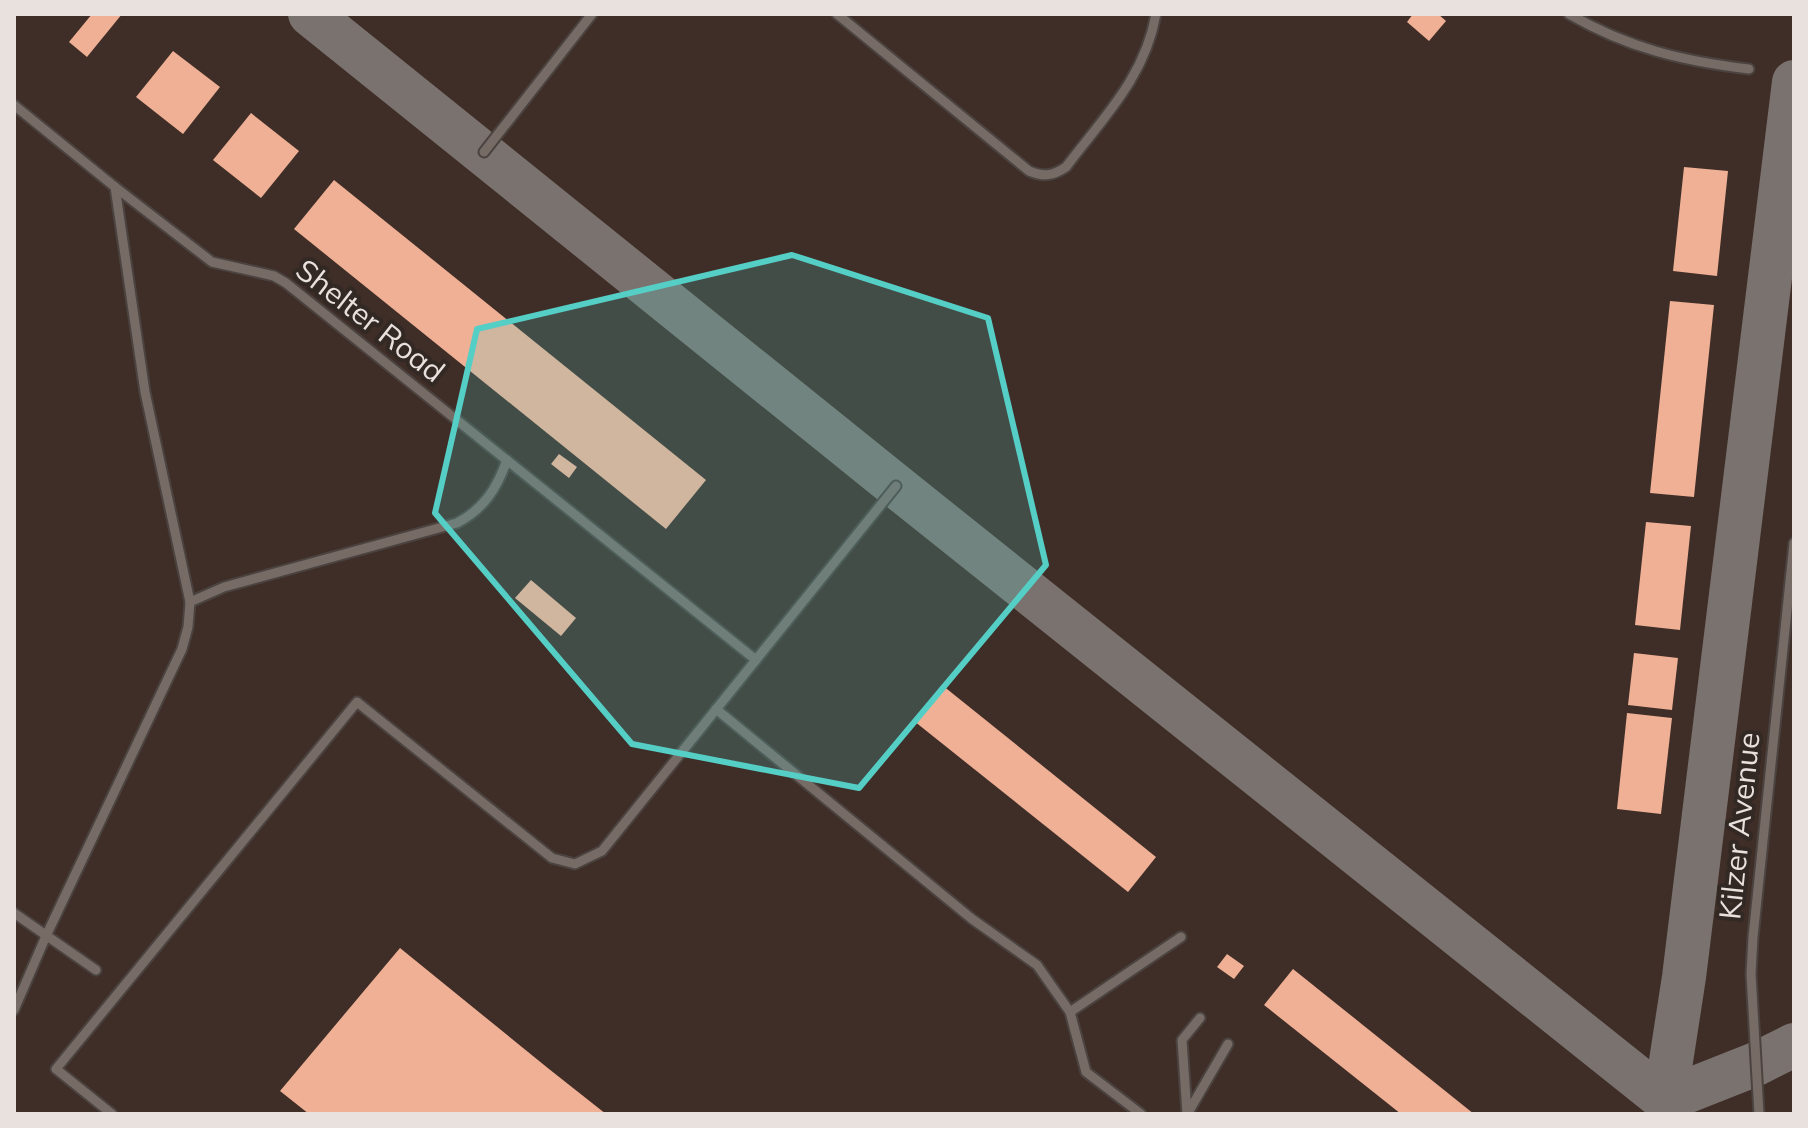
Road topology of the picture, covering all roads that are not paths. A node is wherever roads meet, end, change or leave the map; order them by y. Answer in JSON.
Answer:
{"nodes":[{"id":1,"x":592,"y":14,"type":"edge"},
{"id":2,"x":837,"y":14,"type":"edge"},
{"id":3,"x":1156,"y":14,"type":"edge"},
{"id":4,"x":1569,"y":14,"type":"edge"},
{"id":5,"x":1749,"y":69,"type":"dead end"},
{"id":6,"x":14,"y":105,"type":"edge"},
{"id":7,"x":484,"y":152,"type":"dead end"},
{"id":8,"x":115,"y":187,"type":"junction"},
{"id":9,"x":507,"y":460,"type":"junction"},
{"id":10,"x":896,"y":486,"type":"dead end"},
{"id":11,"x":1794,"y":543,"type":"edge"},
{"id":12,"x":190,"y":602,"type":"junction"},
{"id":13,"x":756,"y":660,"type":"junction"},
{"id":14,"x":716,"y":709,"type":"junction"},
{"id":15,"x":14,"y":913,"type":"edge"},
{"id":16,"x":46,"y":936,"type":"junction"},
{"id":17,"x":1181,"y":937,"type":"dead end"},
{"id":18,"x":96,"y":970,"type":"dead end"},
{"id":19,"x":14,"y":1010,"type":"edge"},
{"id":20,"x":1070,"y":1012,"type":"junction"},
{"id":21,"x":1200,"y":1018,"type":"dead end"},
{"id":22,"x":1228,"y":1044,"type":"dead end"},
{"id":23,"x":112,"y":1114,"type":"edge"},
{"id":24,"x":1141,"y":1114,"type":"edge"},
{"id":25,"x":1187,"y":1114,"type":"edge"},
{"id":26,"x":1759,"y":1114,"type":"edge"}],
"edges":[{"from":1,"to":7,"type":"lane"},
{"from":2,"to":3,"type":"lane"},
{"from":4,"to":5,"type":"lane"},
{"from":6,"to":8,"type":"lane","name":"Shelter Road"},
{"from":8,"to":9,"type":"lane","name":"Shelter Road"},
{"from":8,"to":12,"type":"lane"},
{"from":9,"to":12,"type":"lane"},
{"from":9,"to":13,"type":"lane","name":"Shelter Road"},
{"from":10,"to":13,"type":"lane"},
{"from":11,"to":26,"type":"lane","name":"Kilzer Avenue"},
{"from":12,"to":16,"type":"lane"},
{"from":13,"to":14,"type":"lane"},
{"from":14,"to":20,"type":"lane"},
{"from":14,"to":23,"type":"lane"},
{"from":15,"to":16,"type":"lane"},
{"from":16,"to":18,"type":"lane"},
{"from":16,"to":19,"type":"lane"},
{"from":17,"to":20,"type":"lane"},
{"from":20,"to":24,"type":"lane"},
{"from":21,"to":25,"type":"lane"},
{"from":22,"to":25,"type":"lane"}]}
